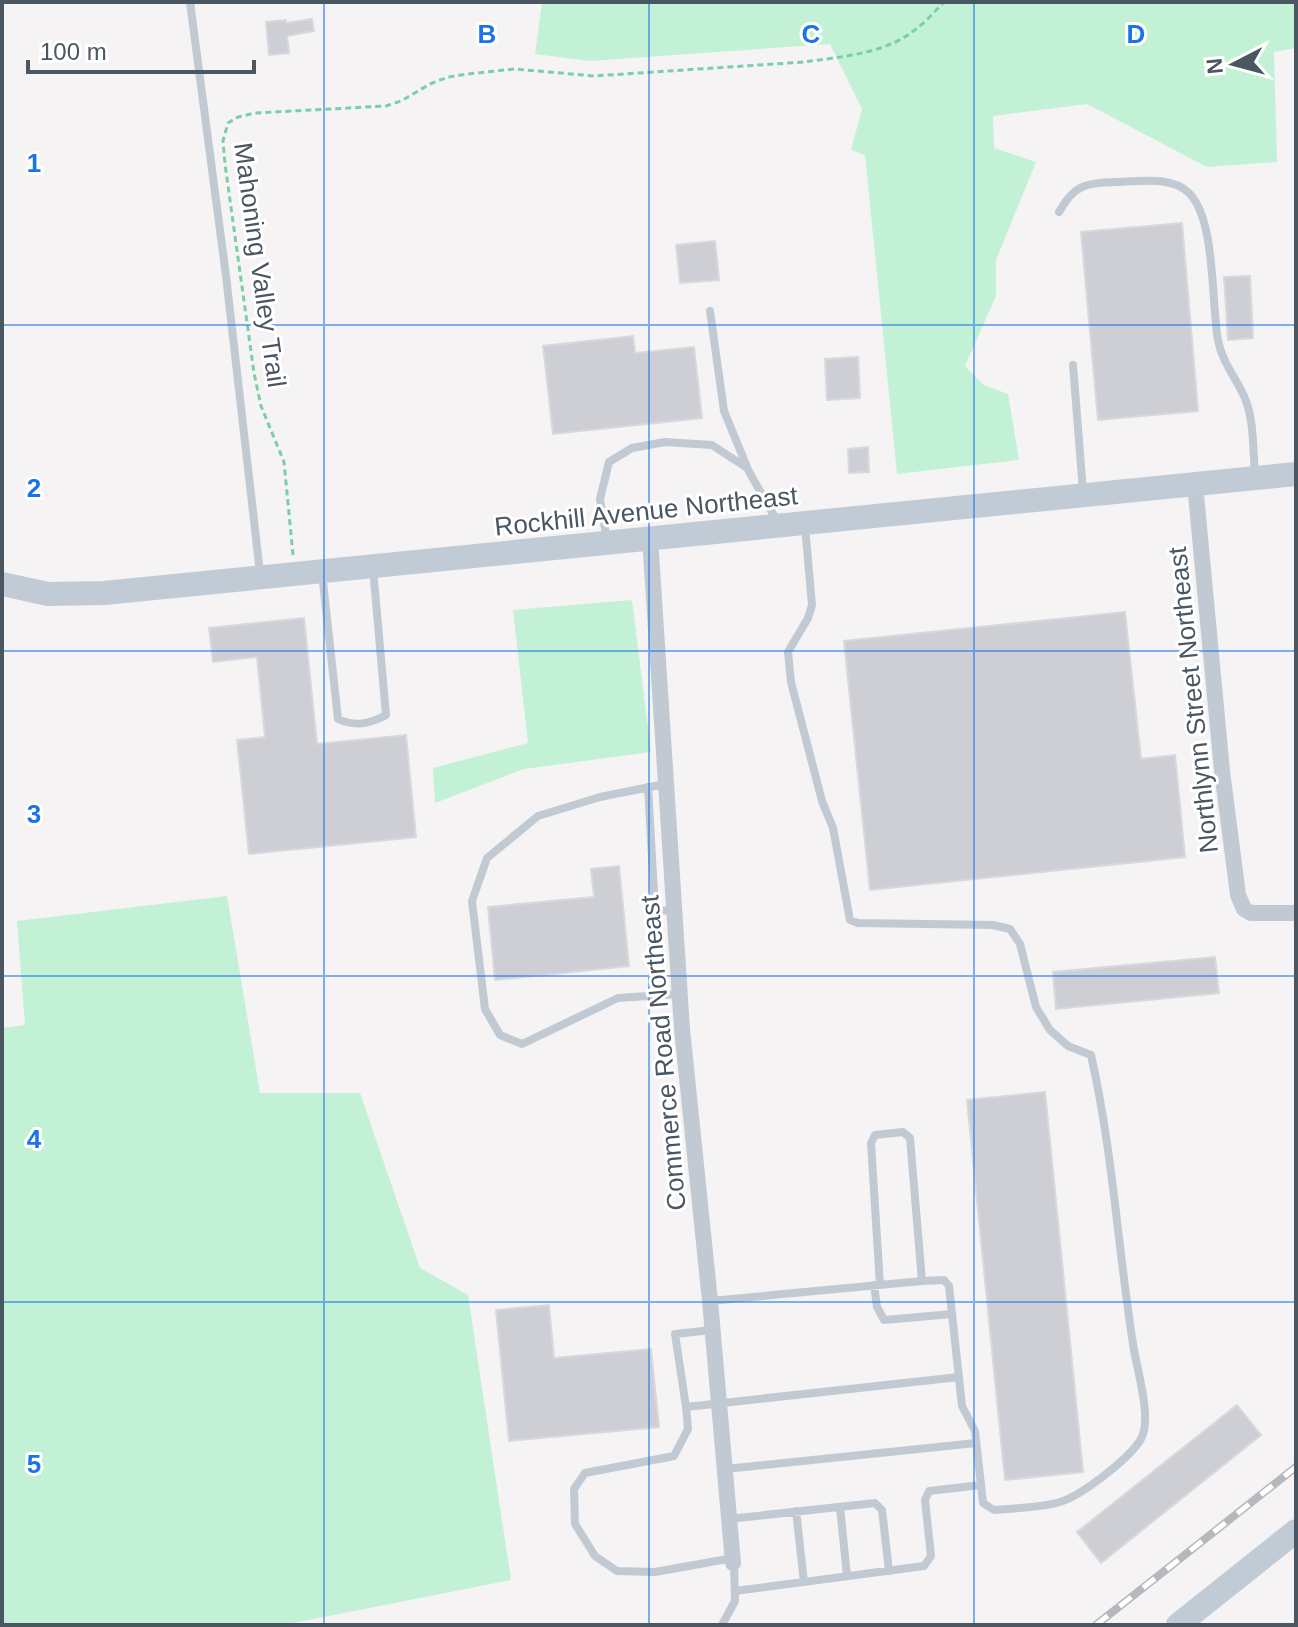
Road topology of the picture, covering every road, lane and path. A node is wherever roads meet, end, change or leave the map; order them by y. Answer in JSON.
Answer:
{"nodes":[{"id":1,"x":190,"y":2,"type":"edge"},
{"id":2,"x":944,"y":2,"type":"edge"},
{"id":3,"x":1059,"y":212,"type":"dead end"},
{"id":4,"x":710,"y":311,"type":"dead end"},
{"id":5,"x":1073,"y":365,"type":"dead end"},
{"id":6,"x":747,"y":468,"type":"junction"},
{"id":7,"x":1296,"y":474,"type":"edge"},
{"id":8,"x":1255,"y":478,"type":"junction"},
{"id":9,"x":1195,"y":484,"type":"junction"},
{"id":10,"x":1083,"y":495,"type":"junction"},
{"id":11,"x":804,"y":523,"type":"junction"},
{"id":12,"x":779,"y":525,"type":"junction"},
{"id":13,"x":650,"y":538,"type":"junction"},
{"id":14,"x":607,"y":542,"type":"junction"},
{"id":15,"x":373,"y":567,"type":"junction"},
{"id":16,"x":322,"y":572,"type":"junction"},
{"id":17,"x":295,"y":575,"type":"junction"},
{"id":18,"x":260,"y":578,"type":"junction"},
{"id":19,"x":2,"y":584,"type":"edge"},
{"id":20,"x":665,"y":784,"type":"junction"},
{"id":21,"x":648,"y":787,"type":"junction"},
{"id":22,"x":674,"y":911,"type":"junction"},
{"id":23,"x":1296,"y":913,"type":"edge"},
{"id":24,"x":679,"y":994,"type":"junction"},
{"id":25,"x":922,"y":1281,"type":"junction"},
{"id":26,"x":877,"y":1285,"type":"junction"},
{"id":27,"x":710,"y":1301,"type":"junction"},
{"id":28,"x":952,"y":1314,"type":"junction"},
{"id":29,"x":712,"y":1330,"type":"junction"},
{"id":30,"x":959,"y":1377,"type":"junction"},
{"id":31,"x":719,"y":1403,"type":"junction"},
{"id":32,"x":686,"y":1407,"type":"junction"},
{"id":33,"x":976,"y":1443,"type":"junction"},
{"id":34,"x":724,"y":1469,"type":"junction"},
{"id":35,"x":981,"y":1485,"type":"junction"},
{"id":36,"x":840,"y":1507,"type":"junction"},
{"id":37,"x":796,"y":1511,"type":"junction"},
{"id":38,"x":729,"y":1519,"type":"junction"},
{"id":39,"x":1296,"y":1531,"type":"edge"},
{"id":40,"x":733,"y":1560,"type":"junction"},
{"id":41,"x":889,"y":1571,"type":"junction"},
{"id":42,"x":847,"y":1576,"type":"junction"},
{"id":43,"x":804,"y":1582,"type":"junction"},
{"id":44,"x":735,"y":1591,"type":"junction"},
{"id":45,"x":722,"y":1625,"type":"edge"},
{"id":46,"x":1178,"y":1625,"type":"edge"}],
"edges":[{"from":1,"to":18,"type":"lane"},
{"from":2,"to":17,"type":"path","name":"Mahoning Valley Trail"},
{"from":3,"to":8,"type":"lane"},
{"from":4,"to":6,"type":"lane"},
{"from":5,"to":10,"type":"lane"},
{"from":6,"to":12,"type":"lane"},
{"from":6,"to":14,"type":"lane"},
{"from":7,"to":8,"type":"street","name":"Rockhill Avenue Northeast"},
{"from":8,"to":9,"type":"street","name":"Rockhill Avenue Northeast"},
{"from":9,"to":10,"type":"street","name":"Rockhill Avenue Northeast"},
{"from":9,"to":23,"type":"street","name":"Northlynn Street Northeast"},
{"from":10,"to":11,"type":"street","name":"Rockhill Avenue Northeast"},
{"from":11,"to":12,"type":"street","name":"Rockhill Avenue Northeast"},
{"from":11,"to":35,"type":"lane"},
{"from":12,"to":13,"type":"street","name":"Rockhill Avenue Northeast"},
{"from":13,"to":14,"type":"street","name":"Rockhill Avenue Northeast"},
{"from":13,"to":20,"type":"street","name":"Commerce Road Northeast"},
{"from":14,"to":15,"type":"street","name":"Rockhill Avenue Northeast"},
{"from":15,"to":16,"type":"street","name":"Rockhill Avenue Northeast"},
{"from":15,"to":16,"type":"lane"},
{"from":16,"to":17,"type":"street","name":"Rockhill Avenue Northeast"},
{"from":17,"to":18,"type":"street","name":"Rockhill Avenue Northeast"},
{"from":18,"to":19,"type":"street","name":"Rockhill Avenue Northeast"},
{"from":20,"to":21,"type":"lane"},
{"from":20,"to":22,"type":"street","name":"Commerce Road Northeast"},
{"from":21,"to":22,"type":"lane"},
{"from":21,"to":24,"type":"lane"},
{"from":22,"to":24,"type":"street","name":"Commerce Road Northeast"},
{"from":24,"to":27,"type":"street","name":"Commerce Road Northeast"},
{"from":25,"to":26,"type":"lane"},
{"from":25,"to":26,"type":"lane"},
{"from":25,"to":28,"type":"lane"},
{"from":26,"to":27,"type":"lane"},
{"from":26,"to":28,"type":"lane"},
{"from":27,"to":29,"type":"street","name":"Commerce Road Northeast"},
{"from":28,"to":30,"type":"lane"},
{"from":29,"to":31,"type":"street","name":"Commerce Road Northeast"},
{"from":29,"to":32,"type":"lane"},
{"from":30,"to":31,"type":"lane"},
{"from":30,"to":33,"type":"lane"},
{"from":31,"to":32,"type":"lane"},
{"from":31,"to":34,"type":"street","name":"Commerce Road Northeast"},
{"from":32,"to":40,"type":"lane"},
{"from":33,"to":34,"type":"lane"},
{"from":33,"to":35,"type":"lane"},
{"from":34,"to":38,"type":"street","name":"Commerce Road Northeast"},
{"from":35,"to":41,"type":"lane"},
{"from":36,"to":37,"type":"lane"},
{"from":36,"to":41,"type":"lane"},
{"from":36,"to":42,"type":"lane"},
{"from":37,"to":38,"type":"lane"},
{"from":37,"to":43,"type":"lane"},
{"from":38,"to":40,"type":"street","name":"Commerce Road Northeast"},
{"from":39,"to":46,"type":"street"},
{"from":40,"to":44,"type":"lane"},
{"from":41,"to":42,"type":"lane"},
{"from":42,"to":43,"type":"lane"},
{"from":43,"to":44,"type":"lane"},
{"from":44,"to":45,"type":"lane"}]}
